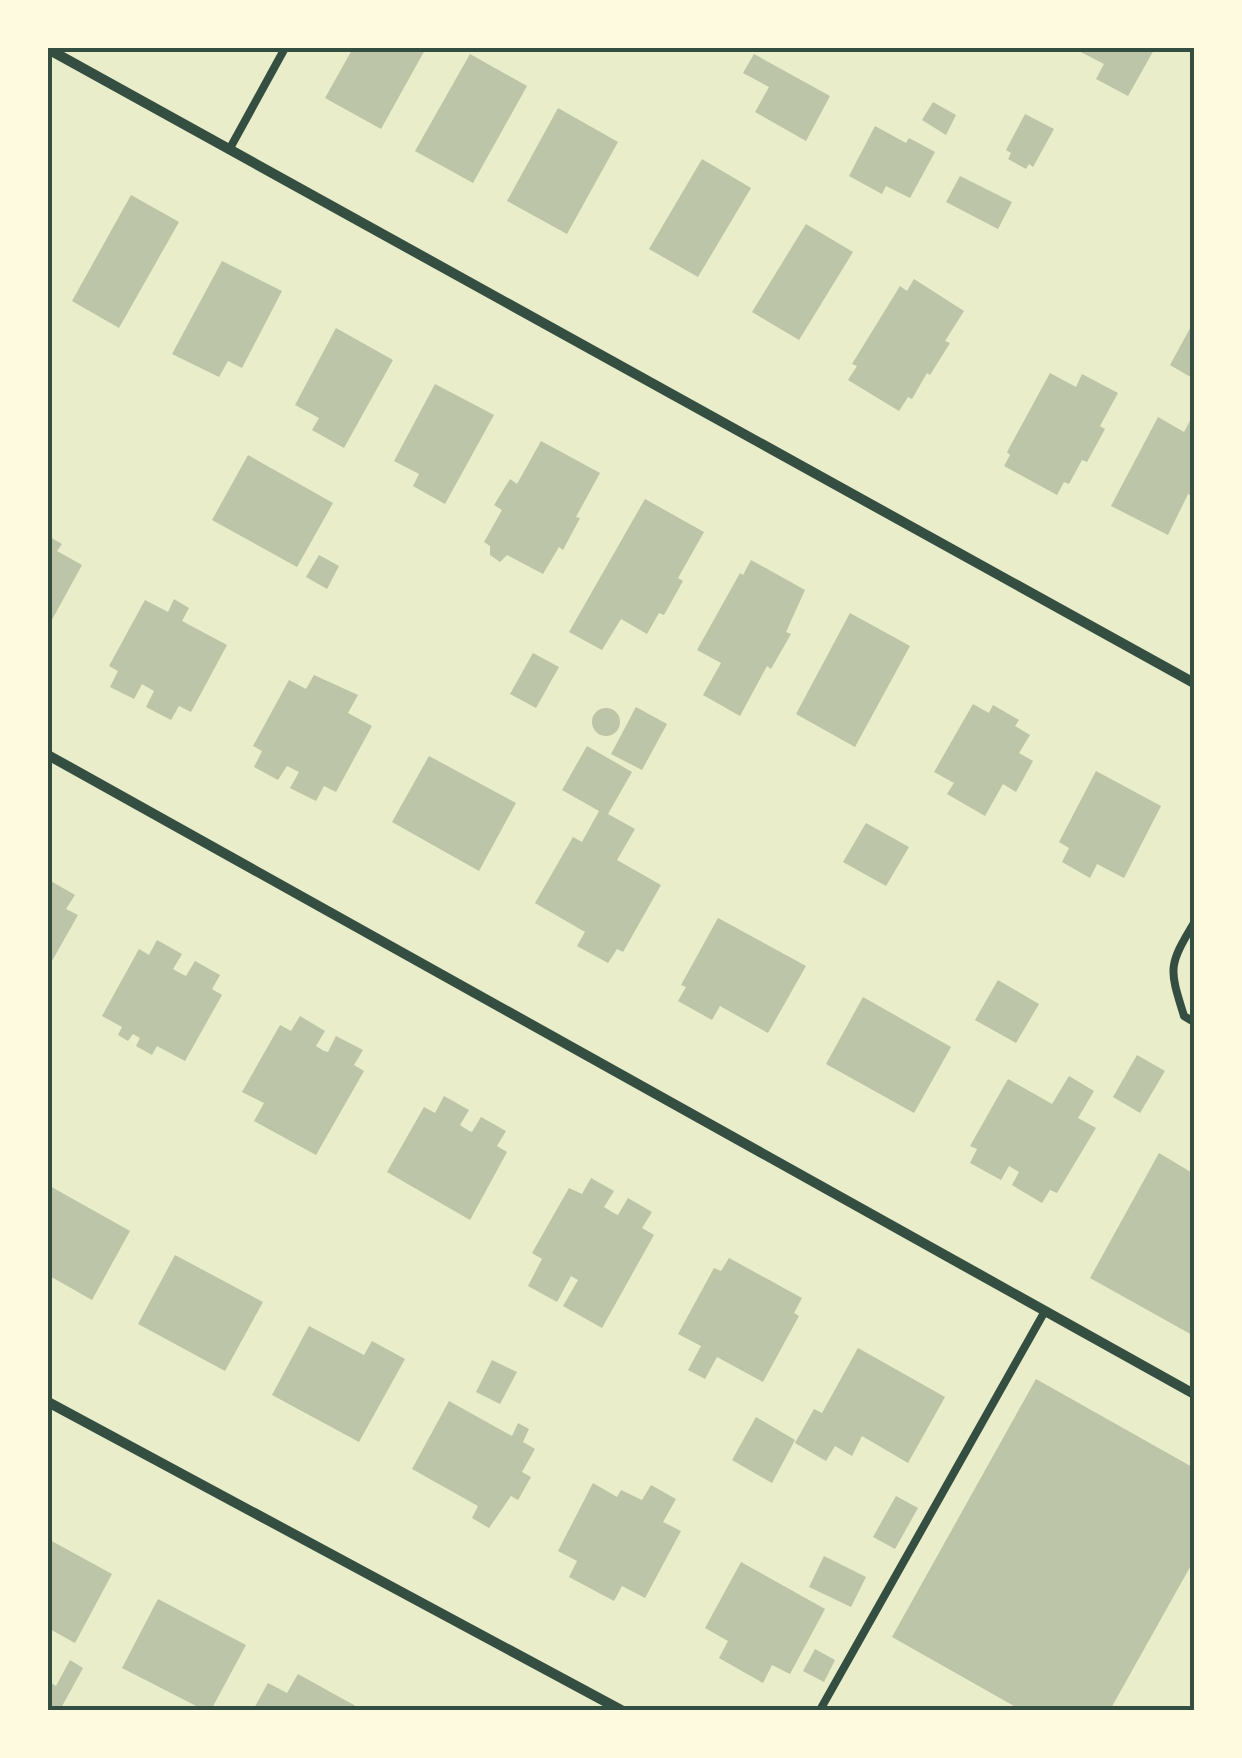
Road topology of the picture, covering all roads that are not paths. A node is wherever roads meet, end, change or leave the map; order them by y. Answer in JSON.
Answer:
{"nodes":[{"id":1,"x":285,"y":48,"type":"edge"},
{"id":2,"x":48,"y":49,"type":"edge"},
{"id":3,"x":229,"y":150,"type":"junction"},
{"id":4,"x":1194,"y":682,"type":"edge"},
{"id":5,"x":48,"y":756,"type":"edge"},
{"id":6,"x":1194,"y":923,"type":"edge"},
{"id":7,"x":1194,"y":1022,"type":"edge"},
{"id":8,"x":1045,"y":1310,"type":"junction"},
{"id":9,"x":1194,"y":1394,"type":"edge"},
{"id":10,"x":48,"y":1402,"type":"edge"},
{"id":11,"x":621,"y":1710,"type":"edge"},
{"id":12,"x":820,"y":1710,"type":"edge"}],
"edges":[{"from":1,"to":3,"type":"lane"},
{"from":2,"to":3,"type":"street"},
{"from":3,"to":4,"type":"street"},
{"from":5,"to":8,"type":"street"},
{"from":6,"to":7,"type":"lane"},
{"from":8,"to":9,"type":"street"},
{"from":8,"to":12,"type":"lane"},
{"from":10,"to":11,"type":"street"}]}
